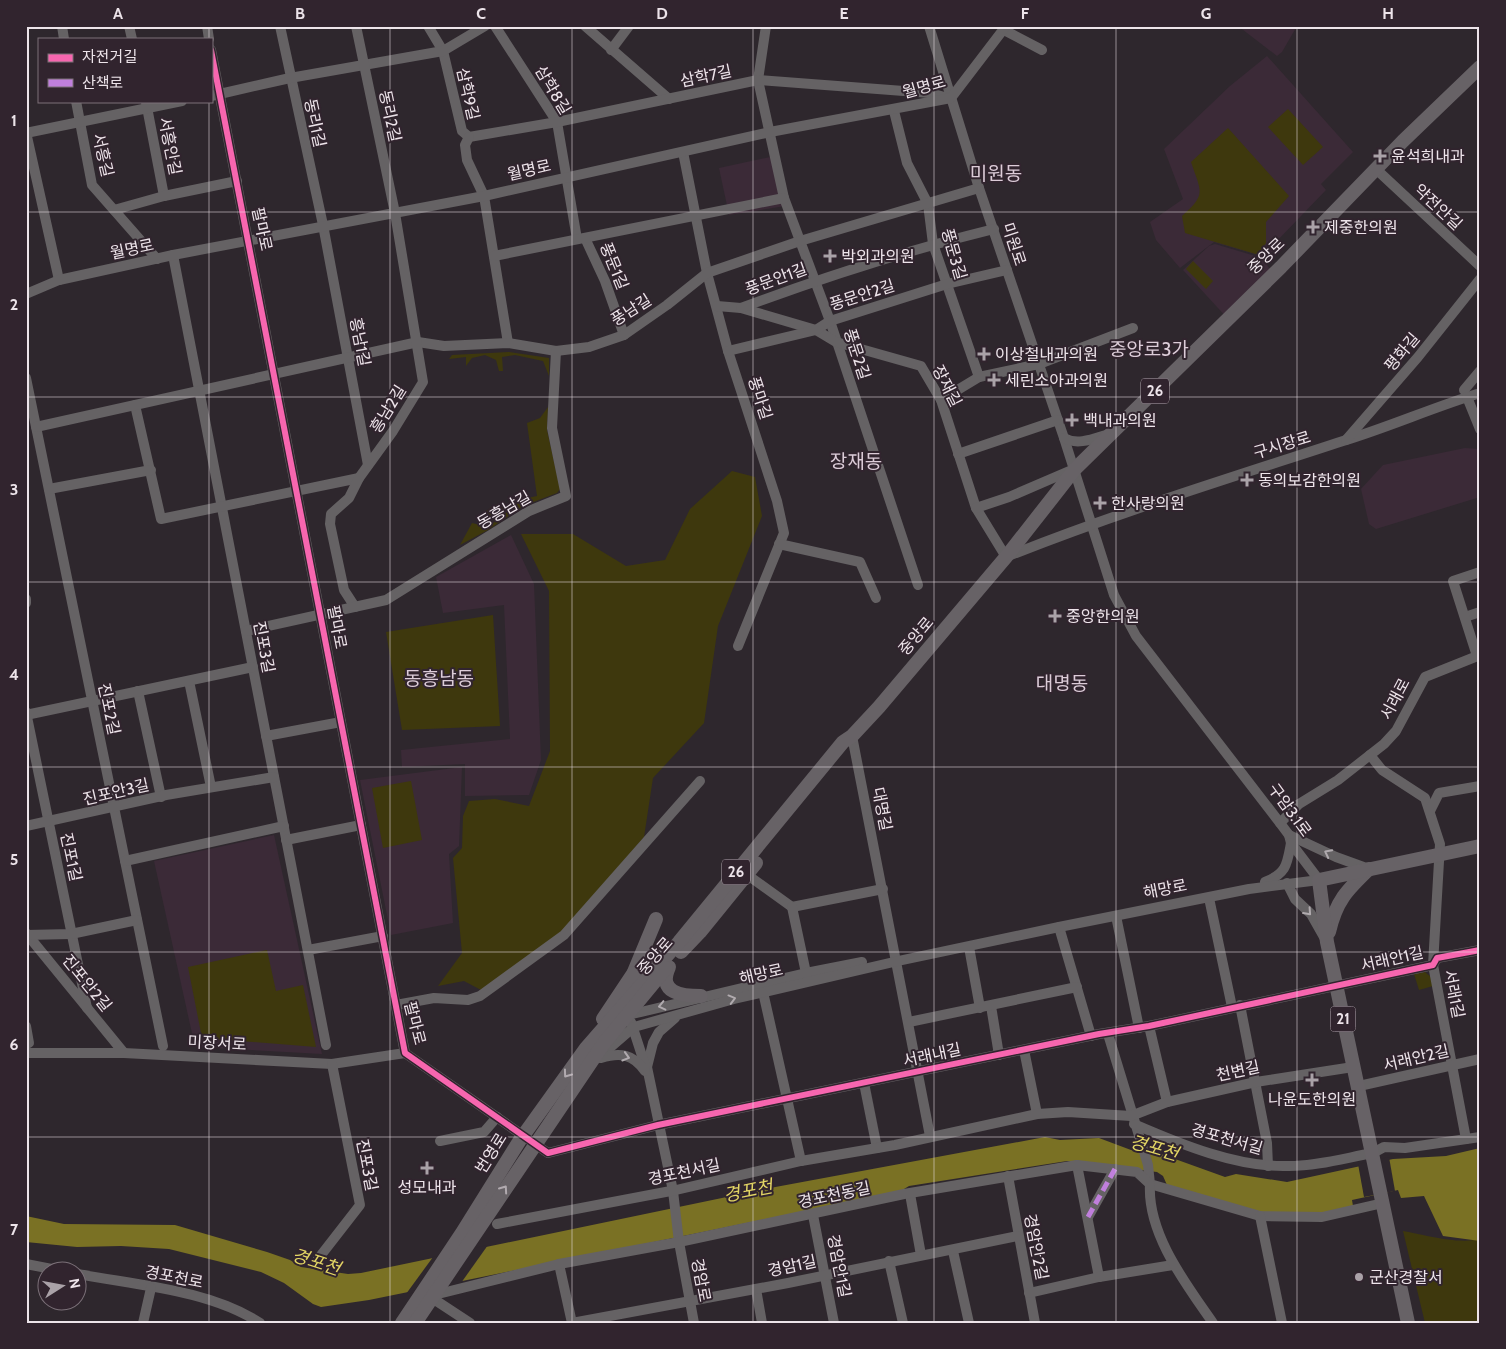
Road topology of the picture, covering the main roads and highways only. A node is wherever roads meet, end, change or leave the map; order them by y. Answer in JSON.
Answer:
{"nodes":[{"id":1,"x":1480,"y":67,"type":"edge"},
{"id":2,"x":1480,"y":846,"type":"edge"},
{"id":3,"x":1369,"y":869,"type":"junction"},
{"id":4,"x":743,"y":871,"type":"junction"},
{"id":5,"x":1319,"y":880,"type":"joint"},
{"id":6,"x":678,"y":942,"type":"junction"},
{"id":7,"x":1327,"y":942,"type":"junction"},
{"id":8,"x":668,"y":959,"type":"junction"},
{"id":9,"x":633,"y":974,"type":"junction"},
{"id":10,"x":701,"y":996,"type":"road end"},
{"id":11,"x":623,"y":1012,"type":"junction"},
{"id":12,"x":586,"y":1048,"type":"junction"},
{"id":13,"x":432,"y":1294,"type":"junction"},
{"id":14,"x":402,"y":1323,"type":"edge"},
{"id":15,"x":415,"y":1323,"type":"edge"},
{"id":16,"x":1408,"y":1323,"type":"edge"}],
"edges":[{"from":1,"to":4,"type":"main road","name":"중앙로","number":"26"},
{"from":2,"to":3,"type":"main road","name":"해망로"},
{"from":3,"to":5,"type":"main road","name":"해망로"},
{"from":3,"to":7,"type":"main road"},
{"from":4,"to":6,"type":"main road","name":"중앙로","number":"26"},
{"from":4,"to":8,"type":"main road","name":"중앙로","number":"26"},
{"from":5,"to":7,"type":"main road","name":"구암3.1로","number":"21"},
{"from":6,"to":8,"type":"main road","name":"중앙로","number":"26"},
{"from":6,"to":9,"type":"main road"},
{"from":7,"to":16,"type":"main road","name":"구암3.1로","number":"21"},
{"from":8,"to":9,"type":"main road"},
{"from":8,"to":10,"type":"main road"},
{"from":8,"to":11,"type":"main road","name":"중앙로","number":"26"},
{"from":9,"to":12,"type":"main road"},
{"from":11,"to":12,"type":"main road","name":"번영로","number":"26"},
{"from":13,"to":11,"type":"main road","name":"번영로","number":"26","one_way":true},
{"from":12,"to":13,"type":"main road","name":"번영로","number":"26","one_way":true},
{"from":13,"to":14,"type":"main road","name":"번영로","number":"26"},
{"from":13,"to":15,"type":"main road","name":"번영로","number":"26"}]}
